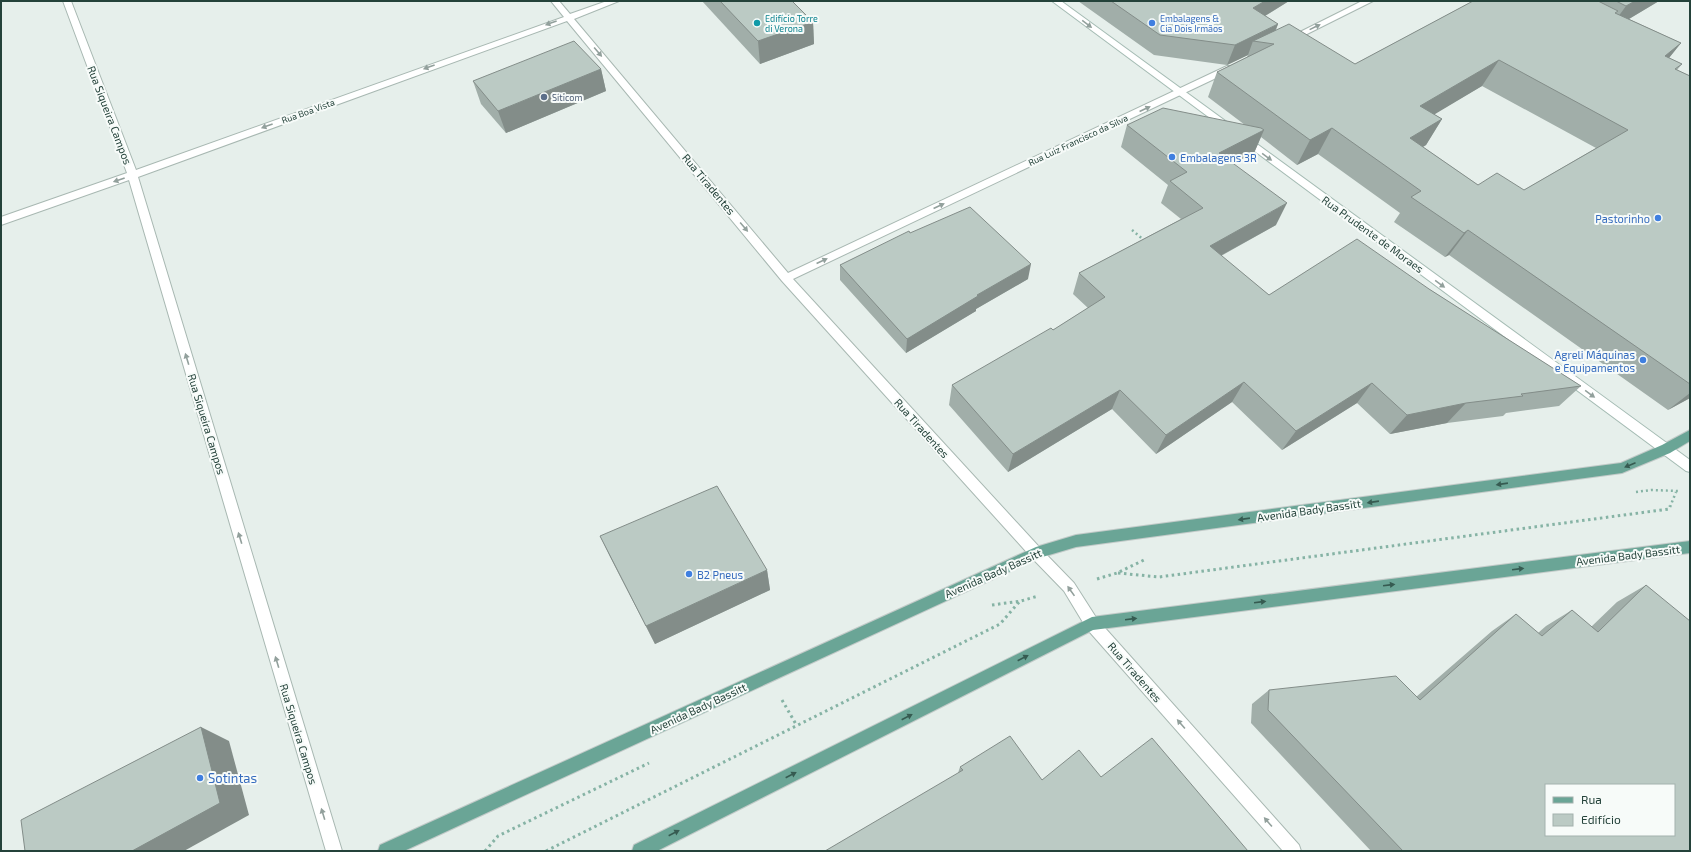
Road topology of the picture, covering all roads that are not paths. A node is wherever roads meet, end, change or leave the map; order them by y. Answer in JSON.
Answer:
{"nodes":[{"id":1,"x":67,"y":1,"type":"edge"},
{"id":2,"x":555,"y":1,"type":"edge"},
{"id":3,"x":615,"y":1,"type":"edge"},
{"id":4,"x":1056,"y":1,"type":"edge"},
{"id":5,"x":1369,"y":1,"type":"edge"},
{"id":6,"x":569,"y":17,"type":"junction"},
{"id":7,"x":1285,"y":42,"type":"edge"},
{"id":8,"x":1236,"y":65,"type":"edge"},
{"id":9,"x":1179,"y":93,"type":"junction"},
{"id":10,"x":133,"y":175,"type":"junction"},
{"id":11,"x":1,"y":220,"type":"edge"},
{"id":12,"x":786,"y":278,"type":"junction"},
{"id":13,"x":1690,"y":436,"type":"edge"},
{"id":14,"x":1666,"y":450,"type":"junction"},
{"id":15,"x":1690,"y":467,"type":"edge"},
{"id":16,"x":1690,"y":547,"type":"edge"},
{"id":17,"x":1036,"y":553,"type":"junction"},
{"id":18,"x":1092,"y":624,"type":"junction"},
{"id":19,"x":334,"y":851,"type":"edge"},
{"id":20,"x":386,"y":851,"type":"edge"},
{"id":21,"x":640,"y":851,"type":"edge"},
{"id":22,"x":1293,"y":851,"type":"edge"}],
"edges":[{"from":1,"to":10,"type":"street","name":"Rua Siqueira Campos"},
{"from":2,"to":6,"type":"street","name":"Rua Tiradentes"},
{"from":3,"to":6,"type":"street","name":"Rua Boa Vista"},
{"from":4,"to":9,"type":"street","name":"Rua Prudente de Moraes","one_way":true},
{"from":7,"to":5,"type":"street","one_way":true},
{"from":6,"to":10,"type":"street","name":"Rua Boa Vista","one_way":true},
{"from":6,"to":12,"type":"street","name":"Rua Tiradentes","one_way":true},
{"from":8,"to":9,"type":"street","name":"Rua Luiz Francisco da Silva"},
{"from":12,"to":9,"type":"street","name":"Rua Luiz Francisco da Silva","one_way":true},
{"from":9,"to":14,"type":"street","name":"Rua Prudente de Moraes","one_way":true},
{"from":10,"to":11,"type":"street","name":"Rua Boa Vista","one_way":true},
{"from":19,"to":10,"type":"street","name":"Rua Siqueira Campos","one_way":true},
{"from":12,"to":17,"type":"street","name":"Rua Tiradentes"},
{"from":13,"to":14,"type":"main road","name":"Avenida Bady Bassitt"},
{"from":14,"to":15,"type":"street","name":"Rua Prudente de Moraes"},
{"from":14,"to":17,"type":"main road","name":"Avenida Bady Bassitt","one_way":true},
{"from":18,"to":16,"type":"main road","name":"Avenida Bady Bassitt","one_way":true},
{"from":18,"to":17,"type":"street","name":"Rua Tiradentes","one_way":true},
{"from":17,"to":20,"type":"main road","name":"Avenida Bady Bassitt"},
{"from":21,"to":18,"type":"main road","name":"Avenida Bady Bassitt","one_way":true},
{"from":22,"to":18,"type":"street","name":"Rua Tiradentes","one_way":true}]}
